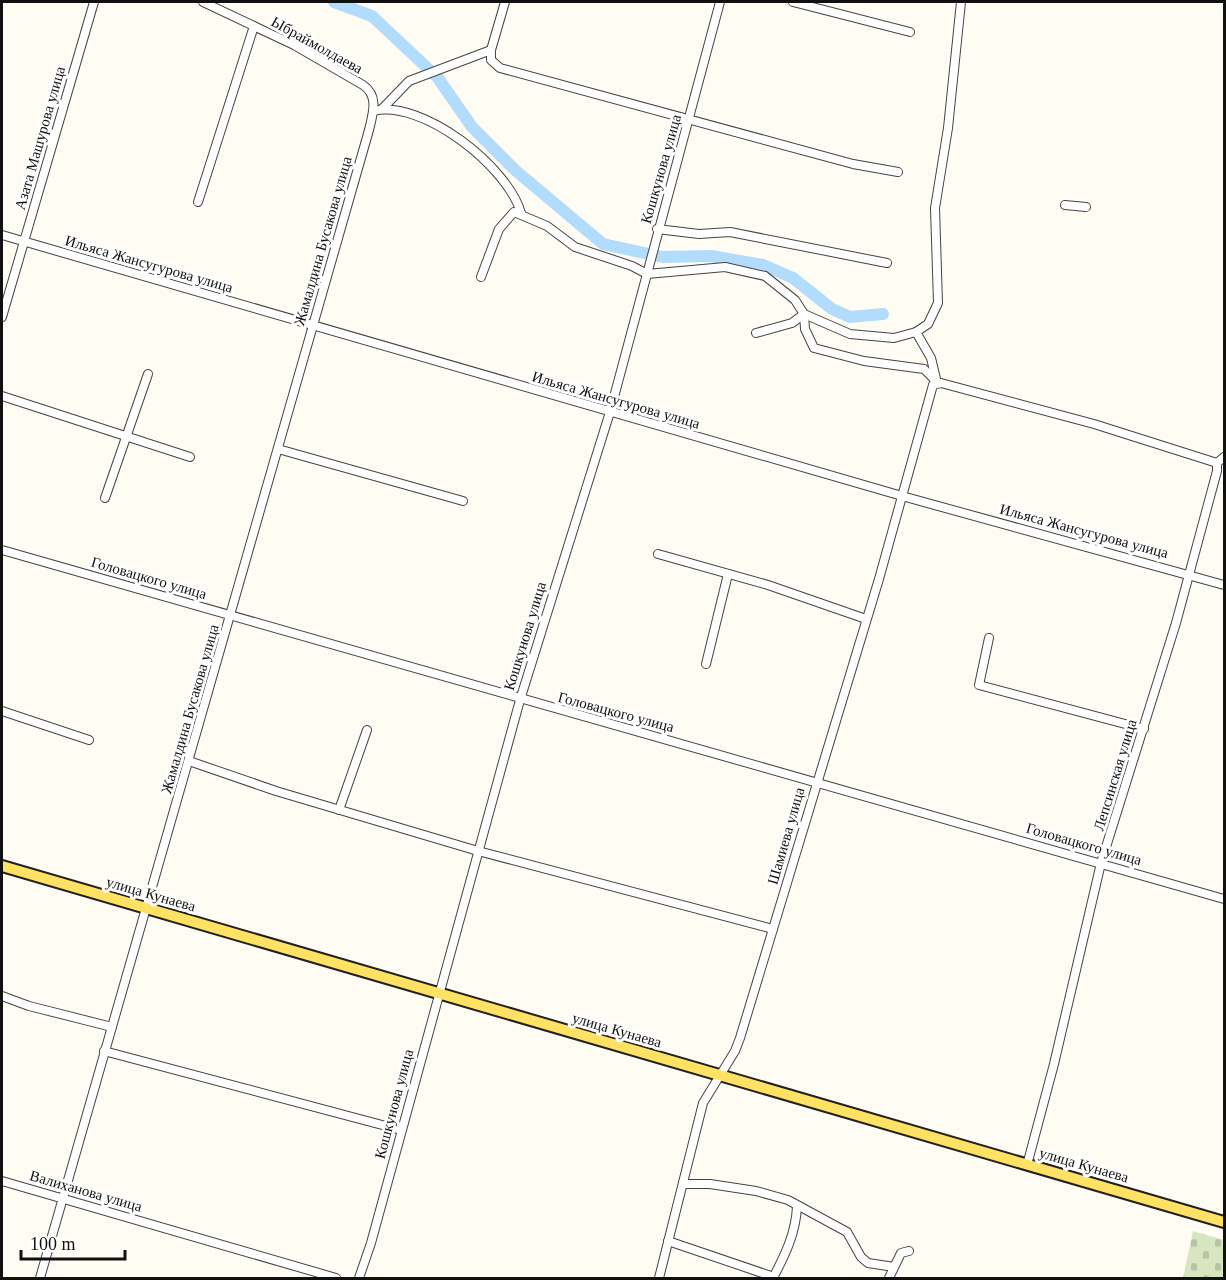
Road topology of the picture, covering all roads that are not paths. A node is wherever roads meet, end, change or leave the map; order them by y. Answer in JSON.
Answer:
{"nodes":[{"id":1,"x":94,"y":2,"type":"edge"},
{"id":2,"x":203,"y":2,"type":"edge"},
{"id":3,"x":505,"y":2,"type":"edge"},
{"id":4,"x":720,"y":2,"type":"edge"},
{"id":5,"x":793,"y":2,"type":"edge"},
{"id":6,"x":961,"y":2,"type":"edge"},
{"id":7,"x":254,"y":26,"type":"junction"},
{"id":8,"x":910,"y":32,"type":"dead end"},
{"id":9,"x":490,"y":50,"type":"junction"},
{"id":10,"x":382,"y":109,"type":"junction"},
{"id":11,"x":373,"y":111,"type":"junction"},
{"id":12,"x":690,"y":119,"type":"junction"},
{"id":13,"x":898,"y":172,"type":"dead end"},
{"id":14,"x":198,"y":202,"type":"dead end"},
{"id":15,"x":1065,"y":205,"type":"dead end"},
{"id":16,"x":1086,"y":207,"type":"dead end"},
{"id":17,"x":521,"y":213,"type":"junction"},
{"id":18,"x":657,"y":229,"type":"junction"},
{"id":19,"x":2,"y":236,"type":"edge"},
{"id":20,"x":22,"y":241,"type":"junction"},
{"id":21,"x":887,"y":263,"type":"dead end"},
{"id":22,"x":648,"y":270,"type":"junction"},
{"id":23,"x":481,"y":277,"type":"dead end"},
{"id":24,"x":804,"y":314,"type":"junction"},
{"id":25,"x":2,"y":317,"type":"edge"},
{"id":26,"x":313,"y":325,"type":"junction"},
{"id":27,"x":916,"y":332,"type":"junction"},
{"id":28,"x":756,"y":333,"type":"dead end"},
{"id":29,"x":148,"y":374,"type":"dead end"},
{"id":30,"x":934,"y":383,"type":"junction"},
{"id":31,"x":2,"y":396,"type":"edge"},
{"id":32,"x":610,"y":412,"type":"junction"},
{"id":33,"x":126,"y":436,"type":"junction"},
{"id":34,"x":278,"y":449,"type":"junction"},
{"id":35,"x":190,"y":457,"type":"dead end"},
{"id":36,"x":1224,"y":457,"type":"edge"},
{"id":37,"x":1217,"y":463,"type":"junction"},
{"id":38,"x":902,"y":496,"type":"junction"},
{"id":39,"x":105,"y":498,"type":"dead end"},
{"id":40,"x":463,"y":501,"type":"dead end"},
{"id":41,"x":2,"y":550,"type":"edge"},
{"id":42,"x":658,"y":554,"type":"dead end"},
{"id":43,"x":728,"y":574,"type":"junction"},
{"id":44,"x":1189,"y":574,"type":"junction"},
{"id":45,"x":1224,"y":585,"type":"edge"},
{"id":46,"x":231,"y":615,"type":"junction"},
{"id":47,"x":866,"y":619,"type":"junction"},
{"id":48,"x":989,"y":638,"type":"dead end"},
{"id":49,"x":706,"y":664,"type":"dead end"},
{"id":50,"x":520,"y":700,"type":"junction"},
{"id":51,"x":2,"y":711,"type":"edge"},
{"id":52,"x":1144,"y":729,"type":"junction"},
{"id":53,"x":367,"y":730,"type":"dead end"},
{"id":54,"x":89,"y":740,"type":"dead end"},
{"id":55,"x":189,"y":761,"type":"junction"},
{"id":56,"x":816,"y":782,"type":"junction"},
{"id":57,"x":339,"y":810,"type":"junction"},
{"id":58,"x":477,"y":850,"type":"junction"},
{"id":59,"x":1101,"y":863,"type":"junction"},
{"id":60,"x":2,"y":866,"type":"edge"},
{"id":61,"x":1224,"y":899,"type":"edge"},
{"id":62,"x":146,"y":908,"type":"junction"},
{"id":63,"x":773,"y":929,"type":"junction"},
{"id":64,"x":438,"y":994,"type":"junction"},
{"id":65,"x":2,"y":996,"type":"edge"},
{"id":66,"x":112,"y":1027,"type":"junction"},
{"id":67,"x":104,"y":1051,"type":"junction"},
{"id":68,"x":720,"y":1076,"type":"junction"},
{"id":69,"x":401,"y":1130,"type":"junction"},
{"id":70,"x":1026,"y":1165,"type":"junction"},
{"id":71,"x":2,"y":1181,"type":"edge"},
{"id":72,"x":683,"y":1184,"type":"junction"},
{"id":73,"x":62,"y":1198,"type":"junction"},
{"id":74,"x":797,"y":1206,"type":"junction"},
{"id":75,"x":1224,"y":1222,"type":"edge"},
{"id":76,"x":668,"y":1241,"type":"junction"},
{"id":77,"x":909,"y":1251,"type":"dead end"},
{"id":78,"x":894,"y":1267,"type":"junction"},
{"id":79,"x":40,"y":1278,"type":"edge"},
{"id":80,"x":336,"y":1278,"type":"edge"},
{"id":81,"x":359,"y":1278,"type":"edge"},
{"id":82,"x":659,"y":1278,"type":"edge"},
{"id":83,"x":774,"y":1278,"type":"edge"},
{"id":84,"x":889,"y":1278,"type":"edge"}],
"edges":[{"from":1,"to":20,"type":"street","name":"Азата Машурова улица"},
{"from":2,"to":7,"type":"street","name":"Ыбраймолдаева"},
{"from":3,"to":9,"type":"street"},
{"from":4,"to":12,"type":"street","name":"Кошкунова улица"},
{"from":5,"to":8,"type":"street"},
{"from":6,"to":27,"type":"street"},
{"from":7,"to":11,"type":"street","name":"Ыбраймолдаева"},
{"from":7,"to":14,"type":"street"},
{"from":9,"to":10,"type":"street"},
{"from":9,"to":12,"type":"street"},
{"from":10,"to":11,"type":"street"},
{"from":10,"to":17,"type":"street"},
{"from":11,"to":26,"type":"street","name":"Жамалдина Бусакова улица"},
{"from":12,"to":13,"type":"street"},
{"from":12,"to":18,"type":"street","name":"Кошкунова улица"},
{"from":15,"to":16,"type":"street"},
{"from":17,"to":22,"type":"street"},
{"from":17,"to":23,"type":"street"},
{"from":18,"to":21,"type":"street"},
{"from":18,"to":22,"type":"street","name":"Кошкунова улица"},
{"from":19,"to":20,"type":"street","name":"Ильяса Жансугурова улица"},
{"from":20,"to":25,"type":"street","name":"Азата Машурова улица"},
{"from":20,"to":26,"type":"street","name":"Ильяса Жансугурова улица"},
{"from":22,"to":24,"type":"street"},
{"from":22,"to":32,"type":"street","name":"Кошкунова улица"},
{"from":24,"to":27,"type":"street"},
{"from":24,"to":28,"type":"street"},
{"from":24,"to":30,"type":"street"},
{"from":26,"to":32,"type":"street","name":"Ильяса Жансугурова улица"},
{"from":26,"to":34,"type":"street","name":"Жамалдина Бусакова улица"},
{"from":27,"to":30,"type":"street"},
{"from":29,"to":33,"type":"street"},
{"from":30,"to":37,"type":"street"},
{"from":30,"to":38,"type":"street","name":"Шамиева улица"},
{"from":31,"to":33,"type":"street"},
{"from":32,"to":38,"type":"street","name":"Ильяса Жансугурова улица"},
{"from":32,"to":50,"type":"street","name":"Кошкунова улица"},
{"from":33,"to":35,"type":"street"},
{"from":33,"to":39,"type":"street"},
{"from":34,"to":40,"type":"street"},
{"from":34,"to":46,"type":"street","name":"Жамалдина Бусакова улица"},
{"from":36,"to":37,"type":"street"},
{"from":37,"to":44,"type":"street","name":"Лепсинская улица"},
{"from":38,"to":44,"type":"street","name":"Ильяса Жансугурова улица"},
{"from":38,"to":47,"type":"street","name":"Шамиева улица"},
{"from":41,"to":46,"type":"street","name":"Головацкого улица"},
{"from":42,"to":43,"type":"street"},
{"from":43,"to":47,"type":"street"},
{"from":43,"to":49,"type":"street"},
{"from":44,"to":45,"type":"street","name":"Ильяса Жансугурова улица"},
{"from":44,"to":52,"type":"street","name":"Лепсинская улица"},
{"from":46,"to":50,"type":"street","name":"Головацкого улица"},
{"from":46,"to":55,"type":"street","name":"Жамалдина Бусакова улица"},
{"from":47,"to":56,"type":"street","name":"Шамиева улица"},
{"from":48,"to":52,"type":"street"},
{"from":50,"to":56,"type":"street","name":"Головацкого улица"},
{"from":50,"to":58,"type":"street","name":"Кошкунова улица"},
{"from":51,"to":54,"type":"street"},
{"from":52,"to":59,"type":"street","name":"Лепсинская улица"},
{"from":53,"to":57,"type":"street"},
{"from":55,"to":57,"type":"street"},
{"from":55,"to":62,"type":"street","name":"Жамалдина Бусакова улица"},
{"from":56,"to":59,"type":"street","name":"Головацкого улица"},
{"from":56,"to":63,"type":"street","name":"Шамиева улица"},
{"from":57,"to":58,"type":"street"},
{"from":58,"to":63,"type":"street"},
{"from":58,"to":64,"type":"street","name":"Кошкунова улица"},
{"from":59,"to":61,"type":"street","name":"Головацкого улица"},
{"from":59,"to":70,"type":"street","name":"Лепсинская улица"},
{"from":60,"to":62,"type":"main road","name":"улица Кунаева"},
{"from":62,"to":64,"type":"main road","name":"улица Кунаева"},
{"from":62,"to":66,"type":"street","name":"Жамалдина Бусакова улица"},
{"from":63,"to":68,"type":"street","name":"Шамиева улица"},
{"from":64,"to":68,"type":"main road","name":"улица Кунаева"},
{"from":64,"to":69,"type":"street","name":"Кошкунова улица"},
{"from":65,"to":66,"type":"street"},
{"from":66,"to":67,"type":"street","name":"Жамалдина Бусакова улица"},
{"from":67,"to":69,"type":"street"},
{"from":67,"to":73,"type":"street","name":"Жамалдина Бусакова улица"},
{"from":68,"to":70,"type":"main road","name":"улица Кунаева"},
{"from":68,"to":72,"type":"street","name":"Шамиева улица"},
{"from":69,"to":81,"type":"street","name":"Кошкунова улица"},
{"from":70,"to":75,"type":"main road","name":"улица Кунаева"},
{"from":71,"to":73,"type":"street","name":"Валиханова улица"},
{"from":72,"to":74,"type":"street"},
{"from":72,"to":76,"type":"street","name":"Шамиева улица"},
{"from":73,"to":79,"type":"street","name":"Жамалдина Бусакова улица"},
{"from":73,"to":80,"type":"street","name":"Валиханова улица"},
{"from":74,"to":78,"type":"street"},
{"from":74,"to":83,"type":"street"},
{"from":76,"to":82,"type":"street","name":"Шамиева улица"},
{"from":76,"to":83,"type":"street"},
{"from":77,"to":78,"type":"street"},
{"from":78,"to":84,"type":"street"}]}
